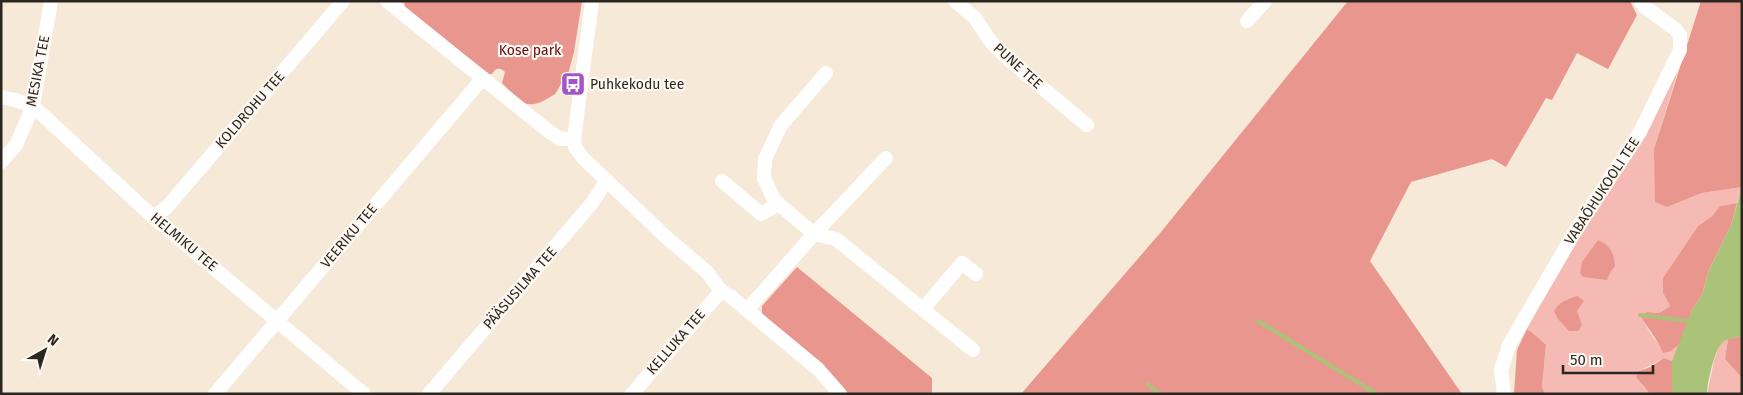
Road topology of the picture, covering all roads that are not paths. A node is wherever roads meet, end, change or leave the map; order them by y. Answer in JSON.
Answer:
{"nodes":[{"id":1,"x":52,"y":1,"type":"edge"},
{"id":2,"x":343,"y":1,"type":"edge"},
{"id":3,"x":388,"y":1,"type":"edge"},
{"id":4,"x":592,"y":1,"type":"edge"},
{"id":5,"x":955,"y":1,"type":"edge"},
{"id":6,"x":1265,"y":1,"type":"edge"},
{"id":7,"x":1640,"y":1,"type":"edge"},
{"id":8,"x":1247,"y":21,"type":"dead end"},
{"id":9,"x":826,"y":73,"type":"dead end"},
{"id":10,"x":483,"y":78,"type":"junction"},
{"id":11,"x":1,"y":97,"type":"edge"},
{"id":12,"x":33,"y":106,"type":"junction"},
{"id":13,"x":1087,"y":125,"type":"dead end"},
{"id":14,"x":574,"y":140,"type":"junction"},
{"id":15,"x":886,"y":158,"type":"dead end"},
{"id":16,"x":1,"y":162,"type":"edge"},
{"id":17,"x":607,"y":180,"type":"junction"},
{"id":18,"x":722,"y":181,"type":"dead end"},
{"id":19,"x":779,"y":204,"type":"junction"},
{"id":20,"x":154,"y":217,"type":"junction"},
{"id":21,"x":814,"y":234,"type":"junction"},
{"id":22,"x":976,"y":274,"type":"dead end"},
{"id":23,"x":721,"y":291,"type":"junction"},
{"id":24,"x":747,"y":310,"type":"junction"},
{"id":25,"x":923,"y":310,"type":"junction"},
{"id":26,"x":277,"y":320,"type":"junction"},
{"id":27,"x":973,"y":350,"type":"dead end"},
{"id":28,"x":215,"y":394,"type":"edge"},
{"id":29,"x":364,"y":394,"type":"edge"},
{"id":30,"x":429,"y":394,"type":"edge"},
{"id":31,"x":632,"y":394,"type":"edge"},
{"id":32,"x":840,"y":394,"type":"edge"},
{"id":33,"x":1504,"y":394,"type":"edge"}],
"edges":[{"from":1,"to":12,"type":"street","name":"MESIKA TEE"},
{"from":2,"to":20,"type":"street","name":"KOLDROHU TEE"},
{"from":3,"to":10,"type":"street"},
{"from":4,"to":14,"type":"street"},
{"from":5,"to":13,"type":"street","name":"PUNE TEE"},
{"from":6,"to":8,"type":"street"},
{"from":7,"to":33,"type":"street","name":"VABAÕHUKOOLI TEE"},
{"from":9,"to":19,"type":"street"},
{"from":10,"to":14,"type":"street"},
{"from":10,"to":26,"type":"street","name":"VEERIKU TEE"},
{"from":11,"to":12,"type":"street","name":"HELMIKU TEE"},
{"from":12,"to":16,"type":"street","name":"MESIKA TEE"},
{"from":12,"to":20,"type":"street","name":"HELMIKU TEE"},
{"from":14,"to":17,"type":"street"},
{"from":15,"to":21,"type":"street"},
{"from":17,"to":23,"type":"street"},
{"from":17,"to":30,"type":"street","name":"PÄÄSUSILMA TEE"},
{"from":18,"to":19,"type":"street"},
{"from":19,"to":21,"type":"street"},
{"from":20,"to":26,"type":"street","name":"HELMIKU TEE"},
{"from":21,"to":24,"type":"street"},
{"from":21,"to":25,"type":"street"},
{"from":22,"to":25,"type":"street"},
{"from":23,"to":24,"type":"street"},
{"from":23,"to":31,"type":"street","name":"KELLUKA TEE"},
{"from":24,"to":32,"type":"street"},
{"from":25,"to":27,"type":"street"},
{"from":26,"to":28,"type":"street","name":"VEERIKU TEE"},
{"from":26,"to":29,"type":"street","name":"HELMIKU TEE"}]}
